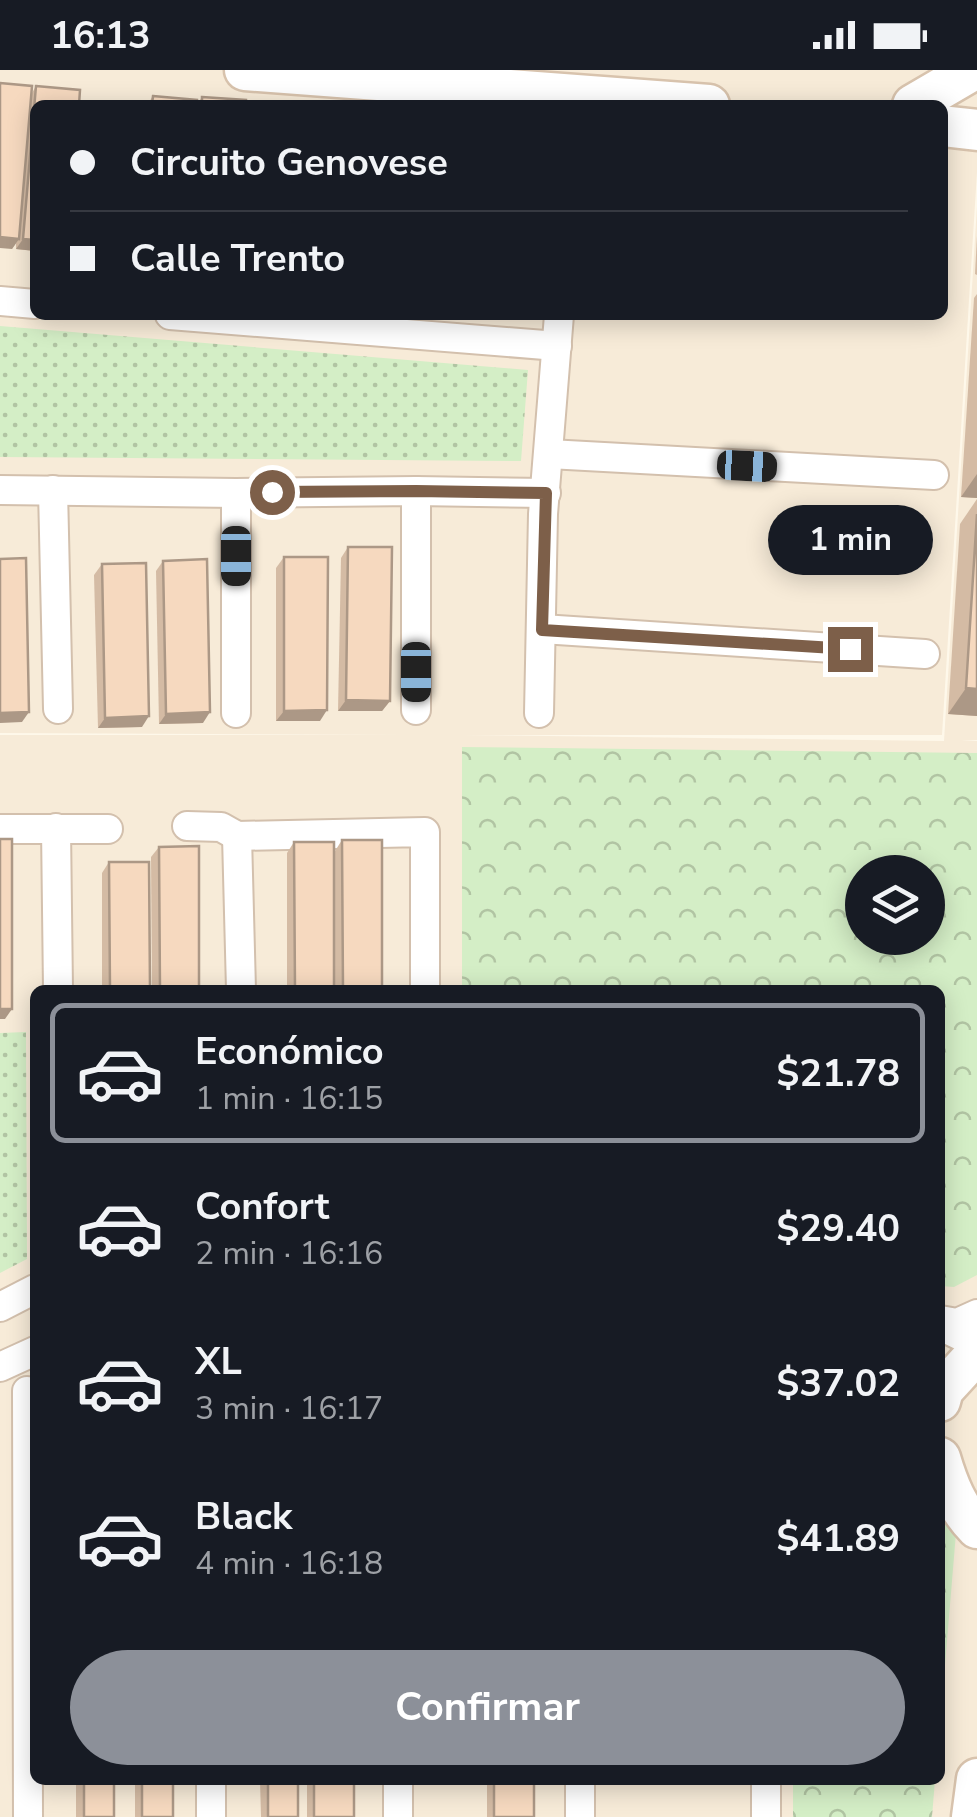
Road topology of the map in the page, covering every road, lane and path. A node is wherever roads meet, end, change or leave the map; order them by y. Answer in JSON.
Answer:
{"nodes":[{"id":1,"x":245,"y":70,"type":"edge"},
{"id":2,"x":973,"y":70,"type":"edge"},
{"id":3,"x":644,"y":100,"type":"edge"},
{"id":4,"x":922,"y":100,"type":"edge"},
{"id":5,"x":948,"y":127,"type":"edge"},
{"id":6,"x":977,"y":130,"type":"edge"},
{"id":7,"x":0,"y":301,"type":"edge"},
{"id":8,"x":30,"y":304,"type":"edge"},
{"id":9,"x":299,"y":320,"type":"edge"},
{"id":10,"x":559,"y":320,"type":"edge"},
{"id":11,"x":427,"y":326,"type":"edge"},
{"id":12,"x":557,"y":346,"type":"junction"},
{"id":13,"x":549,"y":454,"type":"junction"},
{"id":14,"x":934,"y":476,"type":"dead end"},
{"id":15,"x":0,"y":490,"type":"edge"},
{"id":16,"x":54,"y":490,"type":"junction"},
{"id":17,"x":416,"y":491,"type":"junction"},
{"id":18,"x":236,"y":493,"type":"junction"},
{"id":19,"x":546,"y":493,"type":"junction"},
{"id":20,"x":542,"y":630,"type":"junction"},
{"id":21,"x":925,"y":654,"type":"dead end"},
{"id":22,"x":58,"y":709,"type":"dead end"},
{"id":23,"x":416,"y":710,"type":"dead end"},
{"id":24,"x":236,"y":713,"type":"dead end"},
{"id":25,"x":539,"y":714,"type":"dead end"},
{"id":26,"x":186,"y":826,"type":"dead end"},
{"id":27,"x":56,"y":828,"type":"junction"},
{"id":28,"x":0,"y":829,"type":"edge"},
{"id":29,"x":108,"y":829,"type":"dead end"},
{"id":30,"x":237,"y":836,"type":"junction"},
{"id":31,"x":58,"y":985,"type":"edge"},
{"id":32,"x":241,"y":985,"type":"edge"},
{"id":33,"x":424,"y":985,"type":"edge"},
{"id":34,"x":30,"y":1292,"type":"edge"},
{"id":35,"x":0,"y":1307,"type":"edge"},
{"id":36,"x":977,"y":1314,"type":"edge"},
{"id":37,"x":945,"y":1323,"type":"edge"},
{"id":38,"x":945,"y":1326,"type":"edge"},
{"id":39,"x":977,"y":1344,"type":"edge"},
{"id":40,"x":30,"y":1353,"type":"edge"},
{"id":41,"x":977,"y":1353,"type":"edge"},
{"id":42,"x":0,"y":1367,"type":"edge"},
{"id":43,"x":945,"y":1388,"type":"edge"},
{"id":44,"x":27,"y":1391,"type":"dead end"},
{"id":45,"x":945,"y":1475,"type":"edge"},
{"id":46,"x":977,"y":1528,"type":"edge"},
{"id":47,"x":977,"y":1779,"type":"edge"},
{"id":48,"x":211,"y":1785,"type":"edge"},
{"id":49,"x":398,"y":1785,"type":"edge"},
{"id":50,"x":580,"y":1785,"type":"edge"},
{"id":51,"x":766,"y":1785,"type":"edge"},
{"id":52,"x":28,"y":1817,"type":"edge"},
{"id":53,"x":212,"y":1817,"type":"edge"},
{"id":54,"x":398,"y":1817,"type":"edge"},
{"id":55,"x":580,"y":1817,"type":"edge"},
{"id":56,"x":766,"y":1817,"type":"edge"},
{"id":57,"x":972,"y":1817,"type":"edge"}],
"edges":[{"from":1,"to":3,"type":"main road"},
{"from":2,"to":4,"type":"main road"},
{"from":5,"to":6,"type":"main road"},
{"from":7,"to":8,"type":"street"},
{"from":9,"to":11,"type":"street"},
{"from":10,"to":12,"type":"street"},
{"from":11,"to":12,"type":"street"},
{"from":12,"to":13,"type":"street"},
{"from":13,"to":14,"type":"street"},
{"from":13,"to":19,"type":"street"},
{"from":15,"to":16,"type":"street"},
{"from":16,"to":18,"type":"street"},
{"from":16,"to":22,"type":"street"},
{"from":17,"to":18,"type":"street"},
{"from":17,"to":19,"type":"street"},
{"from":17,"to":23,"type":"street"},
{"from":18,"to":24,"type":"street"},
{"from":19,"to":20,"type":"street"},
{"from":20,"to":21,"type":"street"},
{"from":20,"to":25,"type":"street"},
{"from":26,"to":30,"type":"street"},
{"from":27,"to":28,"type":"street"},
{"from":27,"to":29,"type":"street"},
{"from":27,"to":31,"type":"street"},
{"from":30,"to":32,"type":"street"},
{"from":30,"to":33,"type":"street"},
{"from":34,"to":35,"type":"street"},
{"from":36,"to":37,"type":"street"},
{"from":38,"to":39,"type":"street"},
{"from":40,"to":42,"type":"street"},
{"from":41,"to":43,"type":"main road"},
{"from":44,"to":52,"type":"street"},
{"from":45,"to":46,"type":"main road"},
{"from":47,"to":57,"type":"main road"},
{"from":48,"to":53,"type":"street"},
{"from":49,"to":54,"type":"street"},
{"from":50,"to":55,"type":"street"},
{"from":51,"to":56,"type":"street"}]}
